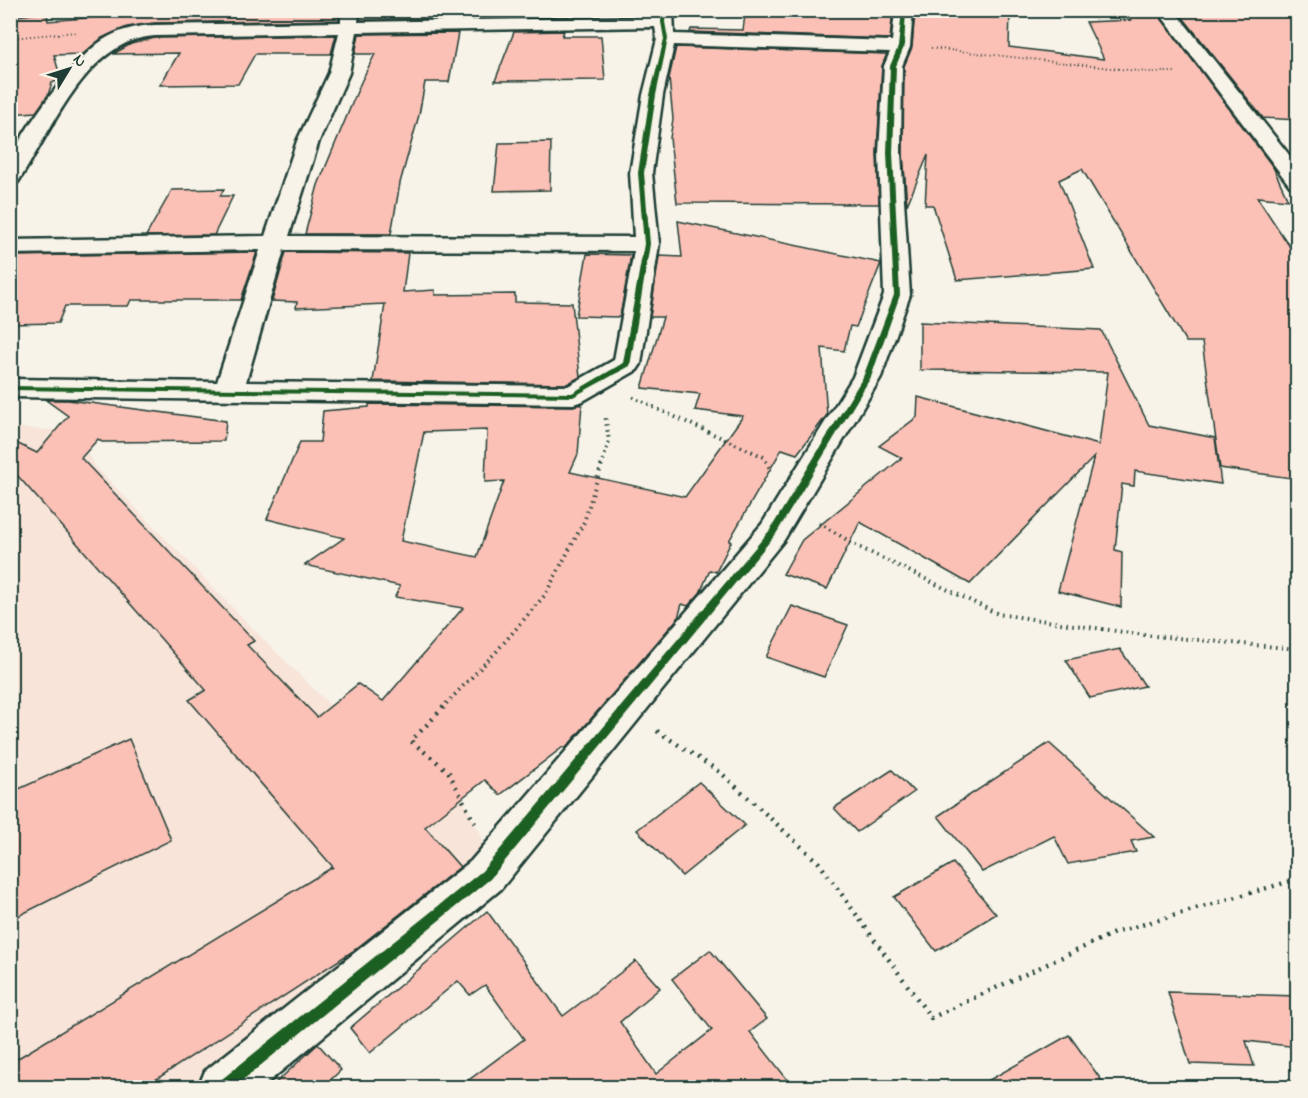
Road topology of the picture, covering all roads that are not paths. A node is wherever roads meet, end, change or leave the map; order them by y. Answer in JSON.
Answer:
{"nodes":[{"id":1,"x":904,"y":10,"type":"edge"},
{"id":2,"x":1166,"y":10,"type":"edge"},
{"id":3,"x":350,"y":20,"type":"edge"},
{"id":4,"x":665,"y":24,"type":"edge"},
{"id":5,"x":901,"y":47,"type":"junction"},
{"id":6,"x":10,"y":177,"type":"edge"},
{"id":7,"x":1298,"y":181,"type":"edge"},
{"id":8,"x":275,"y":243,"type":"junction"},
{"id":9,"x":647,"y":244,"type":"junction"},
{"id":10,"x":10,"y":248,"type":"edge"},
{"id":11,"x":10,"y":388,"type":"edge"},
{"id":12,"x":229,"y":390,"type":"junction"},
{"id":13,"x":222,"y":1088,"type":"edge"}],
"edges":[{"from":1,"to":5,"type":"street"},
{"from":2,"to":7,"type":"street"},
{"from":3,"to":4,"type":"street"},
{"from":3,"to":6,"type":"street"},
{"from":3,"to":8,"type":"street"},
{"from":4,"to":5,"type":"street"},
{"from":4,"to":9,"type":"street"},
{"from":5,"to":13,"type":"street"},
{"from":8,"to":9,"type":"street"},
{"from":8,"to":10,"type":"street"},
{"from":8,"to":12,"type":"street"},
{"from":9,"to":12,"type":"street"},
{"from":11,"to":12,"type":"street"}]}
